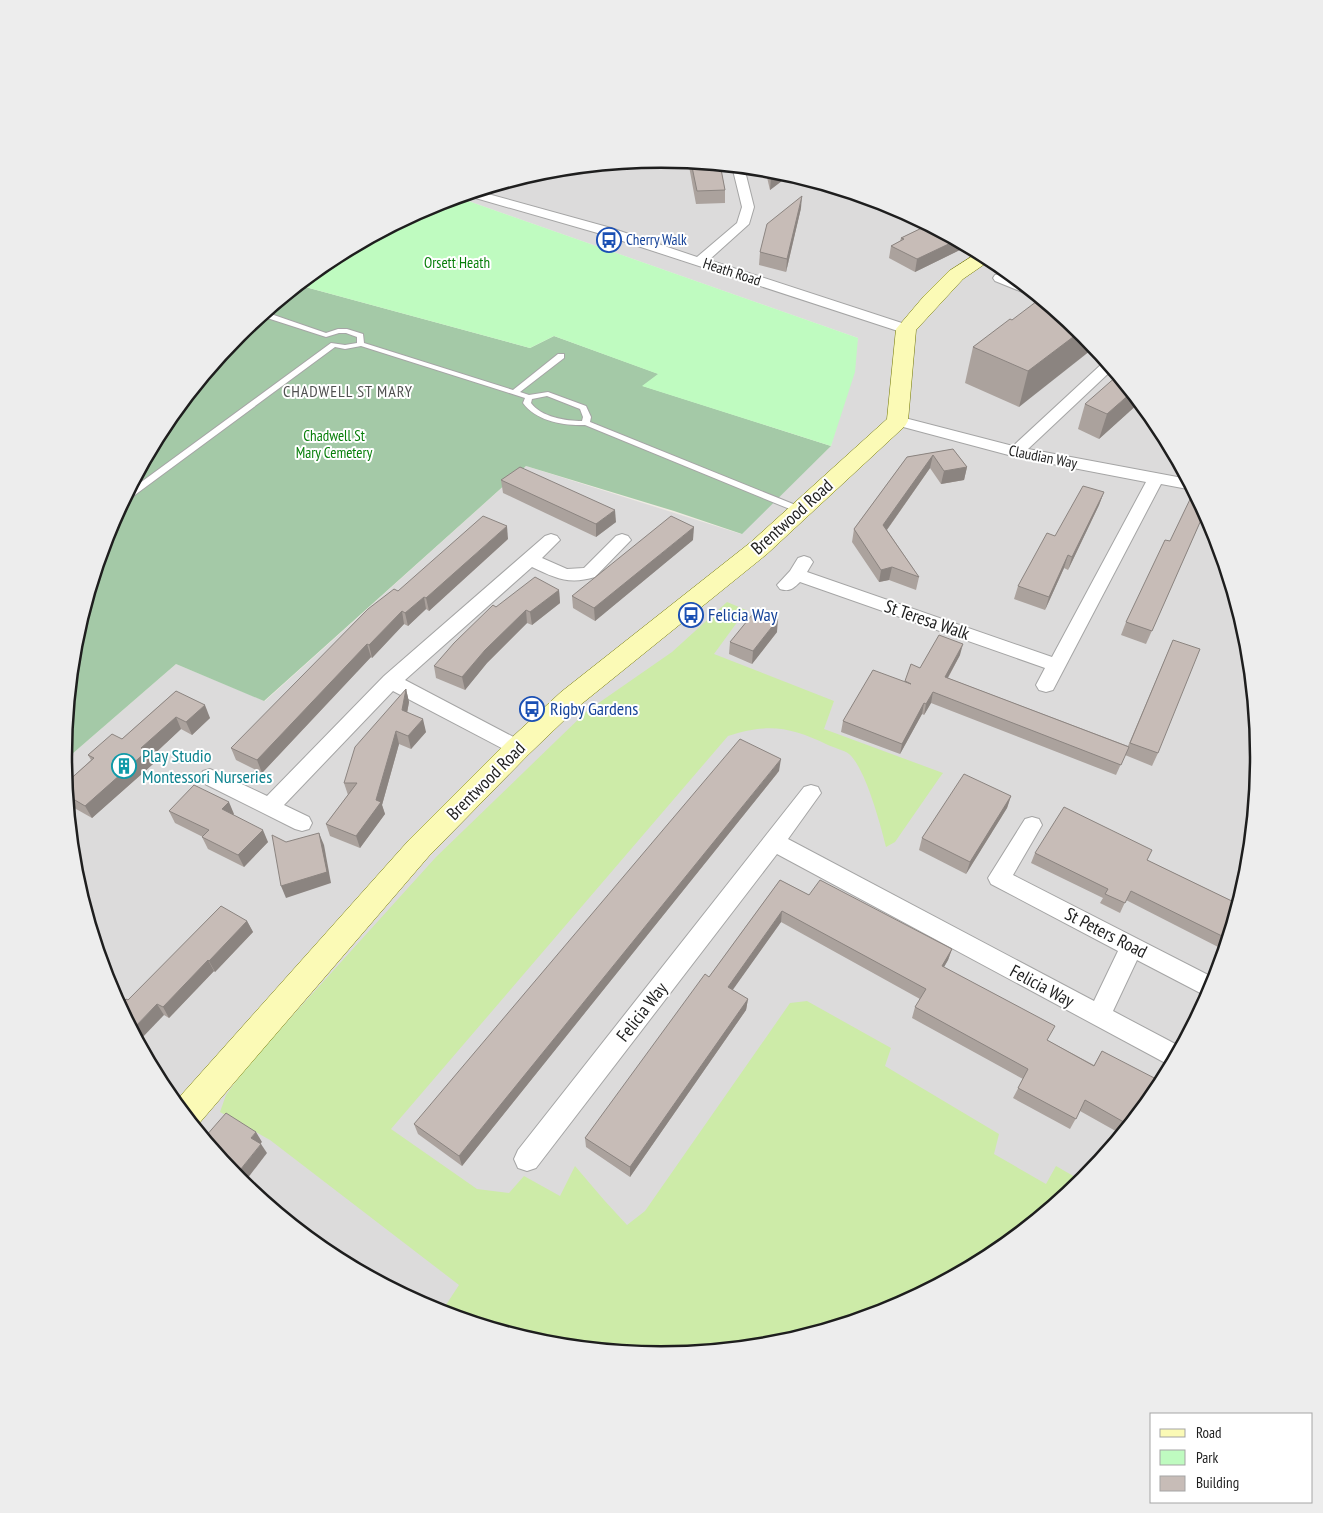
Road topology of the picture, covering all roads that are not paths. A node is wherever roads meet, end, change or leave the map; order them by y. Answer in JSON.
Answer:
{"nodes":[{"id":1,"x":740,"y":173,"type":"edge"},
{"id":2,"x":481,"y":196,"type":"edge"},
{"id":3,"x":978,"y":260,"type":"edge"},
{"id":4,"x":699,"y":262,"type":"junction"},
{"id":5,"x":1000,"y":278,"type":"dead end"},
{"id":6,"x":1011,"y":282,"type":"edge"},
{"id":7,"x":270,"y":316,"type":"edge"},
{"id":8,"x":906,"y":329,"type":"junction"},
{"id":9,"x":326,"y":335,"type":"junction"},
{"id":10,"x":361,"y":344,"type":"junction"},
{"id":11,"x":334,"y":345,"type":"junction"},
{"id":12,"x":560,"y":356,"type":"dead end"},
{"id":13,"x":1104,"y":368,"type":"edge"},
{"id":14,"x":515,"y":392,"type":"junction"},
{"id":15,"x":529,"y":397,"type":"junction"},
{"id":16,"x":897,"y":421,"type":"junction"},
{"id":17,"x":586,"y":423,"type":"junction"},
{"id":18,"x":1016,"y":452,"type":"junction"},
{"id":19,"x":1156,"y":478,"type":"junction"},
{"id":20,"x":1183,"y":483,"type":"edge"},
{"id":21,"x":136,"y":490,"type":"edge"},
{"id":22,"x":800,"y":510,"type":"junction"},
{"id":23,"x":551,"y":540,"type":"dead end"},
{"id":24,"x":622,"y":540,"type":"dead end"},
{"id":25,"x":530,"y":559,"type":"junction"},
{"id":26,"x":796,"y":574,"type":"dead end"},
{"id":27,"x":1056,"y":665,"type":"junction"},
{"id":28,"x":391,"y":682,"type":"junction"},
{"id":29,"x":1046,"y":685,"type":"dead end"},
{"id":30,"x":518,"y":748,"type":"junction"},
{"id":31,"x":210,"y":777,"type":"dead end"},
{"id":32,"x":811,"y":793,"type":"dead end"},
{"id":33,"x":270,"y":806,"type":"junction"},
{"id":34,"x":302,"y":823,"type":"dead end"},
{"id":35,"x":1032,"y":825,"type":"dead end"},
{"id":36,"x":774,"y":842,"type":"junction"},
{"id":37,"x":1132,"y":946,"type":"junction"},
{"id":38,"x":1205,"y":984,"type":"edge"},
{"id":39,"x":1099,"y":1016,"type":"junction"},
{"id":40,"x":1171,"y":1053,"type":"edge"},
{"id":41,"x":190,"y":1110,"type":"edge"},
{"id":42,"x":527,"y":1159,"type":"dead end"}],
"edges":[{"from":1,"to":4,"type":"street"},
{"from":2,"to":4,"type":"street","name":"Heath Road"},
{"from":3,"to":8,"type":"street"},
{"from":4,"to":8,"type":"street","name":"Heath Road"},
{"from":5,"to":6,"type":"street"},
{"from":7,"to":9,"type":"lane"},
{"from":8,"to":16,"type":"street"},
{"from":9,"to":10,"type":"lane"},
{"from":9,"to":11,"type":"lane"},
{"from":10,"to":11,"type":"lane"},
{"from":10,"to":14,"type":"lane"},
{"from":11,"to":21,"type":"lane"},
{"from":12,"to":14,"type":"lane"},
{"from":13,"to":18,"type":"street"},
{"from":14,"to":15,"type":"lane"},
{"from":15,"to":17,"type":"lane"},
{"from":15,"to":17,"type":"lane"},
{"from":16,"to":18,"type":"street","name":"Claudian Way"},
{"from":16,"to":22,"type":"street","name":"Brentwood Road"},
{"from":17,"to":22,"type":"lane"},
{"from":18,"to":19,"type":"street","name":"Claudian Way"},
{"from":19,"to":20,"type":"street","name":"Claudian Way"},
{"from":19,"to":27,"type":"street"},
{"from":22,"to":30,"type":"street","name":"Brentwood Road"},
{"from":23,"to":25,"type":"street"},
{"from":24,"to":25,"type":"street"},
{"from":25,"to":28,"type":"street"},
{"from":26,"to":27,"type":"street","name":"St Teresa Walk"},
{"from":27,"to":29,"type":"street"},
{"from":28,"to":30,"type":"street"},
{"from":28,"to":33,"type":"street"},
{"from":30,"to":41,"type":"street","name":"Brentwood Road"},
{"from":31,"to":33,"type":"street"},
{"from":32,"to":36,"type":"street","name":"Felicia Way"},
{"from":33,"to":34,"type":"street"},
{"from":35,"to":37,"type":"street","name":"St Peters Road"},
{"from":36,"to":39,"type":"street","name":"Felicia Way"},
{"from":36,"to":42,"type":"street","name":"Felicia Way"},
{"from":37,"to":38,"type":"street","name":"St Peters Road"},
{"from":37,"to":39,"type":"street"},
{"from":39,"to":40,"type":"street","name":"Felicia Way"}]}
